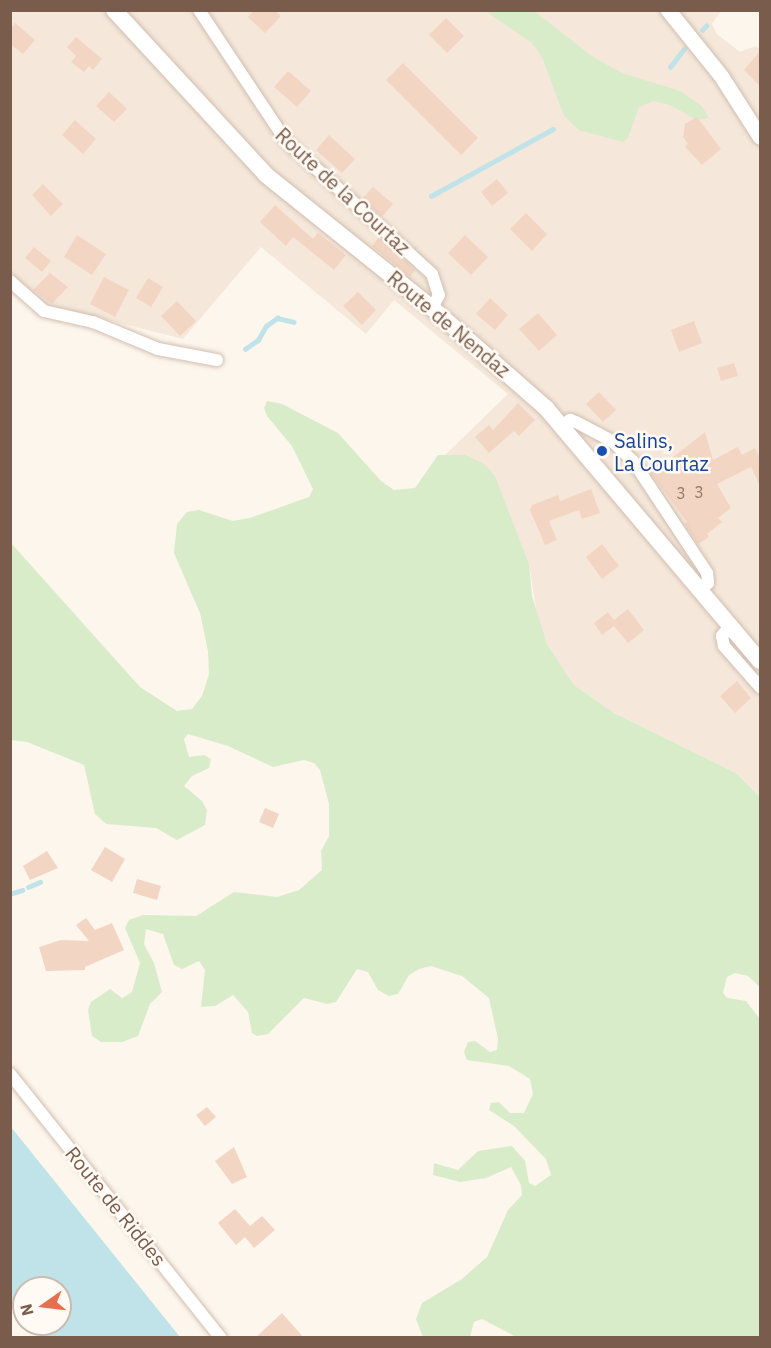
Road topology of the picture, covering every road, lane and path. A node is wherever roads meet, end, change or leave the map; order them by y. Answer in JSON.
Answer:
{"nodes":[{"id":1,"x":114,"y":10,"type":"edge"},
{"id":2,"x":199,"y":10,"type":"edge"},
{"id":3,"x":668,"y":10,"type":"edge"},
{"id":4,"x":760,"y":137,"type":"edge"},
{"id":5,"x":10,"y":281,"type":"edge"},
{"id":6,"x":432,"y":308,"type":"junction"},
{"id":7,"x":217,"y":360,"type":"dead end"},
{"id":8,"x":563,"y":425,"type":"junction"},
{"id":9,"x":700,"y":589,"type":"junction"},
{"id":10,"x":730,"y":626,"type":"junction"},
{"id":11,"x":760,"y":661,"type":"edge"},
{"id":12,"x":760,"y":687,"type":"edge"},
{"id":13,"x":10,"y":1074,"type":"edge"},
{"id":14,"x":221,"y":1338,"type":"edge"}],
"edges":[{"from":1,"to":6,"type":"main road","name":"Route de Nendaz"},
{"from":2,"to":6,"type":"street","name":"Route de la Courtaz"},
{"from":3,"to":4,"type":"street"},
{"from":5,"to":7,"type":"street"},
{"from":6,"to":8,"type":"main road","name":"Route de Nendaz"},
{"from":8,"to":9,"type":"main road","name":"Route de Nendaz"},
{"from":8,"to":9,"type":"street"},
{"from":9,"to":10,"type":"main road","name":"Route de Nendaz"},
{"from":10,"to":11,"type":"main road","name":"Route de Nendaz"},
{"from":10,"to":12,"type":"street"},
{"from":13,"to":14,"type":"street","name":"Route de Riddes"}]}
